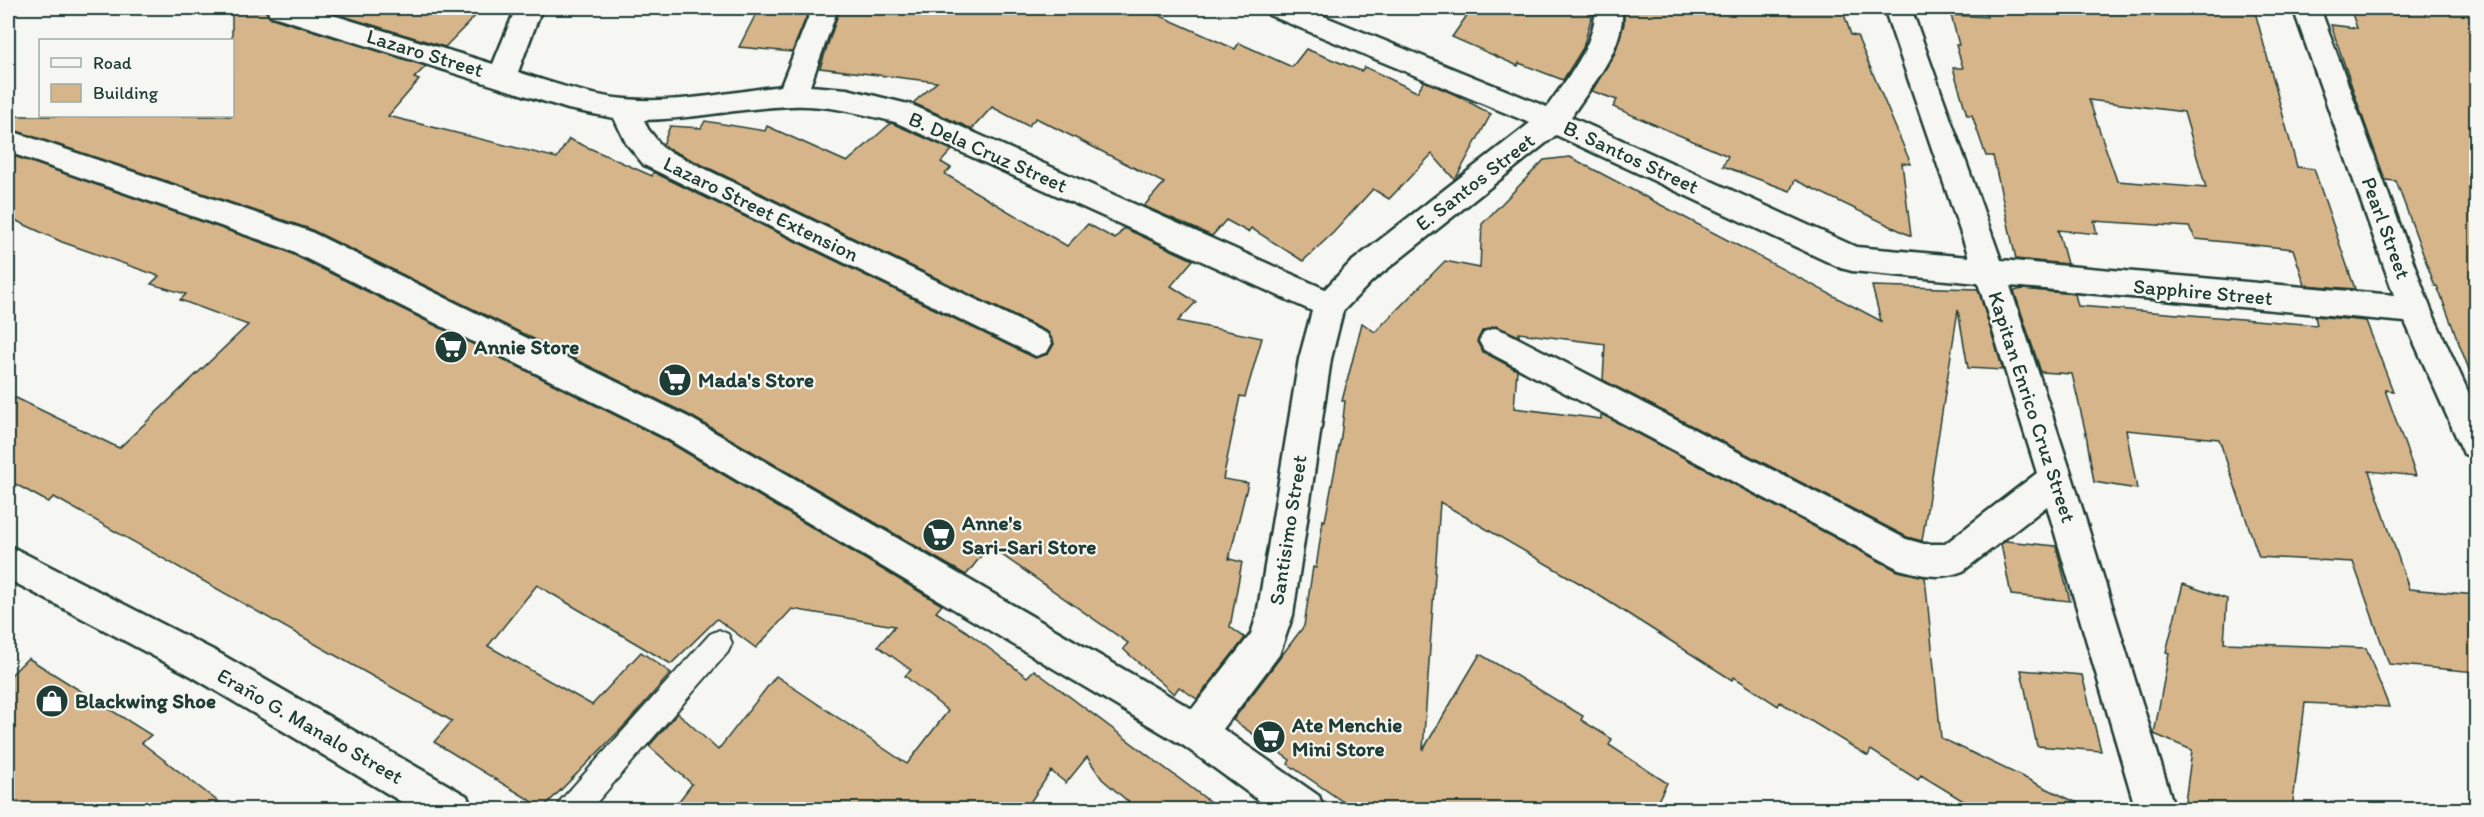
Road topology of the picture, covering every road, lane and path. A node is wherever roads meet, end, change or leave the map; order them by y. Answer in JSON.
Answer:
{"nodes":[{"id":1,"x":279,"y":8,"type":"edge"},
{"id":2,"x":530,"y":8,"type":"edge"},
{"id":3,"x":825,"y":8,"type":"edge"},
{"id":4,"x":1279,"y":8,"type":"edge"},
{"id":5,"x":1609,"y":8,"type":"edge"},
{"id":6,"x":1898,"y":8,"type":"edge"},
{"id":7,"x":2307,"y":8,"type":"edge"},
{"id":8,"x":502,"y":77,"type":"junction"},
{"id":9,"x":792,"y":95,"type":"junction"},
{"id":10,"x":625,"y":110,"type":"junction"},
{"id":11,"x":1553,"y":121,"type":"junction"},
{"id":12,"x":8,"y":141,"type":"edge"},
{"id":13,"x":1990,"y":273,"type":"junction"},
{"id":14,"x":1329,"y":305,"type":"junction"},
{"id":15,"x":2415,"y":310,"type":"junction"},
{"id":16,"x":1495,"y":340,"type":"dead end"},
{"id":17,"x":1035,"y":343,"type":"dead end"},
{"id":18,"x":2476,"y":444,"type":"edge"},
{"id":19,"x":2056,"y":479,"type":"junction"},
{"id":20,"x":8,"y":561,"type":"edge"},
{"id":21,"x":719,"y":643,"type":"dead end"},
{"id":22,"x":1197,"y":733,"type":"junction"},
{"id":23,"x":453,"y":810,"type":"edge"},
{"id":24,"x":571,"y":810,"type":"edge"},
{"id":25,"x":1305,"y":810,"type":"edge"},
{"id":26,"x":2156,"y":810,"type":"edge"}],
"edges":[{"from":1,"to":8,"type":"street","name":"Lazaro Street"},
{"from":2,"to":8,"type":"street"},
{"from":3,"to":9,"type":"street"},
{"from":4,"to":11,"type":"street","name":"B. Santos Street"},
{"from":5,"to":11,"type":"street","name":"E. Santos Street"},
{"from":6,"to":13,"type":"street","name":"Kapitan Enrico Cruz Street"},
{"from":7,"to":15,"type":"street","name":"Pearl Street"},
{"from":8,"to":10,"type":"street"},
{"from":9,"to":10,"type":"street","name":"B. Dela Cruz Street"},
{"from":9,"to":14,"type":"street","name":"B. Dela Cruz Street"},
{"from":10,"to":17,"type":"street","name":"Lazaro Street Extension"},
{"from":11,"to":13,"type":"street","name":"B. Santos Street"},
{"from":11,"to":14,"type":"street","name":"E. Santos Street"},
{"from":12,"to":22,"type":"street"},
{"from":13,"to":15,"type":"street","name":"Sapphire Street"},
{"from":13,"to":19,"type":"street","name":"Kapitan Enrico Cruz Street"},
{"from":14,"to":22,"type":"street","name":"Santisimo Street"},
{"from":15,"to":18,"type":"street","name":"Pearl Street"},
{"from":16,"to":19,"type":"street"},
{"from":19,"to":26,"type":"street","name":"Kapitan Enrico Cruz Street"},
{"from":20,"to":23,"type":"street","name":"Eraño G. Manalo Street"},
{"from":21,"to":24,"type":"lane"},
{"from":22,"to":25,"type":"street"}]}
